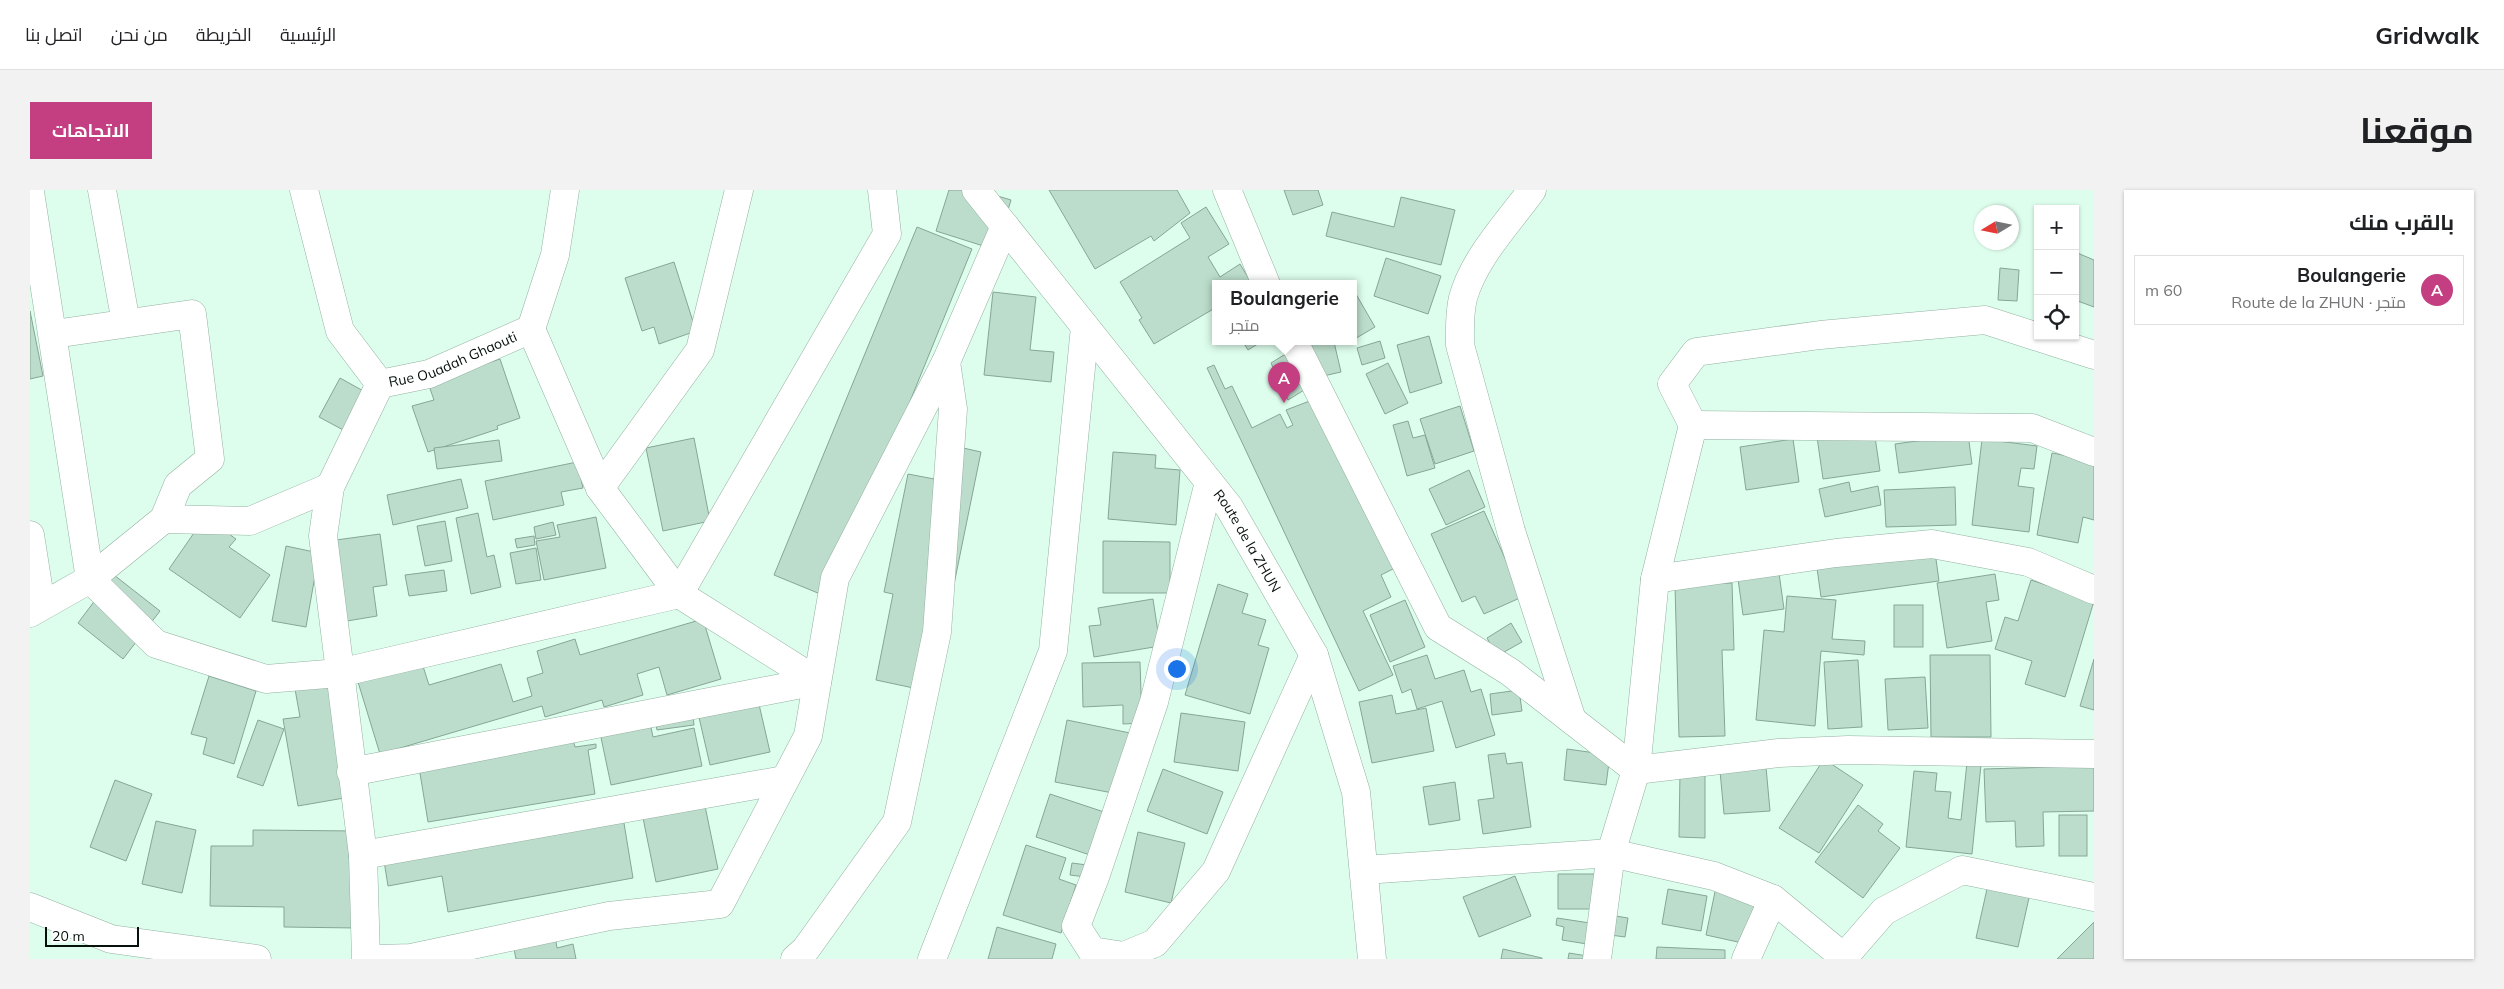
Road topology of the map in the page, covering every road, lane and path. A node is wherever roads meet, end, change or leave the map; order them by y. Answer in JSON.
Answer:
{"nodes":[{"id":1,"x":102,"y":190,"type":"edge"},
{"id":2,"x":304,"y":190,"type":"edge"},
{"id":3,"x":565,"y":190,"type":"edge"},
{"id":4,"x":738,"y":190,"type":"edge"},
{"id":5,"x":882,"y":190,"type":"edge"},
{"id":6,"x":976,"y":190,"type":"edge"},
{"id":7,"x":1532,"y":190,"type":"edge"},
{"id":8,"x":1226,"y":191,"type":"edge"},
{"id":9,"x":30,"y":192,"type":"edge"},
{"id":10,"x":1004,"y":226,"type":"junction"},
{"id":11,"x":1264,"y":280,"type":"edge"},
{"id":12,"x":126,"y":323,"type":"junction"},
{"id":13,"x":1085,"y":327,"type":"junction"},
{"id":14,"x":531,"y":329,"type":"junction"},
{"id":15,"x":54,"y":334,"type":"junction"},
{"id":16,"x":1296,"y":345,"type":"edge"},
{"id":17,"x":2094,"y":355,"type":"edge"},
{"id":18,"x":946,"y":362,"type":"junction"},
{"id":19,"x":380,"y":384,"type":"junction"},
{"id":20,"x":1693,"y":425,"type":"junction"},
{"id":21,"x":2094,"y":452,"type":"edge"},
{"id":22,"x":1209,"y":482,"type":"junction"},
{"id":23,"x":330,"y":487,"type":"junction"},
{"id":24,"x":600,"y":488,"type":"junction"},
{"id":25,"x":164,"y":519,"type":"junction"},
{"id":26,"x":30,"y":535,"type":"edge"},
{"id":27,"x":90,"y":579,"type":"junction"},
{"id":28,"x":1655,"y":579,"type":"junction"},
{"id":29,"x":2094,"y":590,"type":"edge"},
{"id":30,"x":679,"y":594,"type":"junction"},
{"id":31,"x":36,"y":609,"type":"edge"},
{"id":32,"x":1314,"y":655,"type":"junction"},
{"id":33,"x":340,"y":673,"type":"junction"},
{"id":34,"x":817,"y":681,"type":"junction"},
{"id":35,"x":1572,"y":720,"type":"junction"},
{"id":36,"x":2094,"y":754,"type":"edge"},
{"id":37,"x":1636,"y":770,"type":"junction"},
{"id":38,"x":351,"y":772,"type":"junction"},
{"id":39,"x":784,"y":780,"type":"junction"},
{"id":40,"x":1611,"y":853,"type":"junction"},
{"id":41,"x":363,"y":856,"type":"junction"},
{"id":42,"x":1364,"y":870,"type":"junction"},
{"id":43,"x":2094,"y":897,"type":"edge"},
{"id":44,"x":1773,"y":899,"type":"junction"},
{"id":45,"x":30,"y":908,"type":"edge"},
{"id":46,"x":1845,"y":958,"type":"edge"},
{"id":47,"x":257,"y":959,"type":"edge"},
{"id":48,"x":366,"y":959,"type":"edge"},
{"id":49,"x":380,"y":959,"type":"edge"},
{"id":50,"x":795,"y":959,"type":"edge"},
{"id":51,"x":932,"y":959,"type":"edge"},
{"id":52,"x":1372,"y":959,"type":"edge"},
{"id":53,"x":1597,"y":959,"type":"edge"},
{"id":54,"x":1746,"y":959,"type":"edge"}],
"edges":[{"from":1,"to":12,"type":"street"},
{"from":2,"to":19,"type":"street","name":"Rue Ouadah Ghaouti"},
{"from":3,"to":14,"type":"street","name":"Rue Ouadah Ghaouti"},
{"from":4,"to":24,"type":"street"},
{"from":5,"to":30,"type":"street"},
{"from":6,"to":10,"type":"street","name":"Route de la ZHUN"},
{"from":7,"to":35,"type":"street"},
{"from":8,"to":11,"type":"street"},
{"from":9,"to":15,"type":"street"},
{"from":10,"to":13,"type":"street","name":"Route de la ZHUN"},
{"from":10,"to":18,"type":"street"},
{"from":12,"to":15,"type":"street"},
{"from":12,"to":25,"type":"street"},
{"from":13,"to":22,"type":"street","name":"Route de la ZHUN"},
{"from":13,"to":51,"type":"street"},
{"from":14,"to":19,"type":"street","name":"Rue Ouadah Ghaouti"},
{"from":14,"to":24,"type":"street"},
{"from":15,"to":27,"type":"street"},
{"from":16,"to":35,"type":"street"},
{"from":17,"to":20,"type":"street"},
{"from":18,"to":34,"type":"street"},
{"from":18,"to":50,"type":"street"},
{"from":19,"to":23,"type":"street"},
{"from":20,"to":21,"type":"street"},
{"from":20,"to":28,"type":"street"},
{"from":22,"to":32,"type":"street","name":"Route de la ZHUN"},
{"from":22,"to":32,"type":"street"},
{"from":23,"to":25,"type":"street"},
{"from":23,"to":33,"type":"street"},
{"from":24,"to":30,"type":"street"},
{"from":25,"to":27,"type":"street"},
{"from":26,"to":31,"type":"street"},
{"from":27,"to":31,"type":"street"},
{"from":27,"to":33,"type":"street"},
{"from":28,"to":29,"type":"street"},
{"from":28,"to":37,"type":"street"},
{"from":30,"to":33,"type":"street"},
{"from":30,"to":34,"type":"street"},
{"from":32,"to":42,"type":"street","name":"Route de la ZHUN"},
{"from":33,"to":38,"type":"street"},
{"from":34,"to":38,"type":"street"},
{"from":34,"to":39,"type":"street"},
{"from":35,"to":37,"type":"street"},
{"from":36,"to":37,"type":"street"},
{"from":37,"to":40,"type":"street"},
{"from":38,"to":41,"type":"street"},
{"from":39,"to":41,"type":"street"},
{"from":39,"to":49,"type":"street"},
{"from":40,"to":42,"type":"street"},
{"from":40,"to":44,"type":"street"},
{"from":40,"to":53,"type":"street"},
{"from":41,"to":48,"type":"street"},
{"from":42,"to":52,"type":"street","name":"Route de la ZHUN"},
{"from":43,"to":46,"type":"street"},
{"from":44,"to":46,"type":"street"},
{"from":44,"to":54,"type":"street"},
{"from":45,"to":47,"type":"street"}]}
